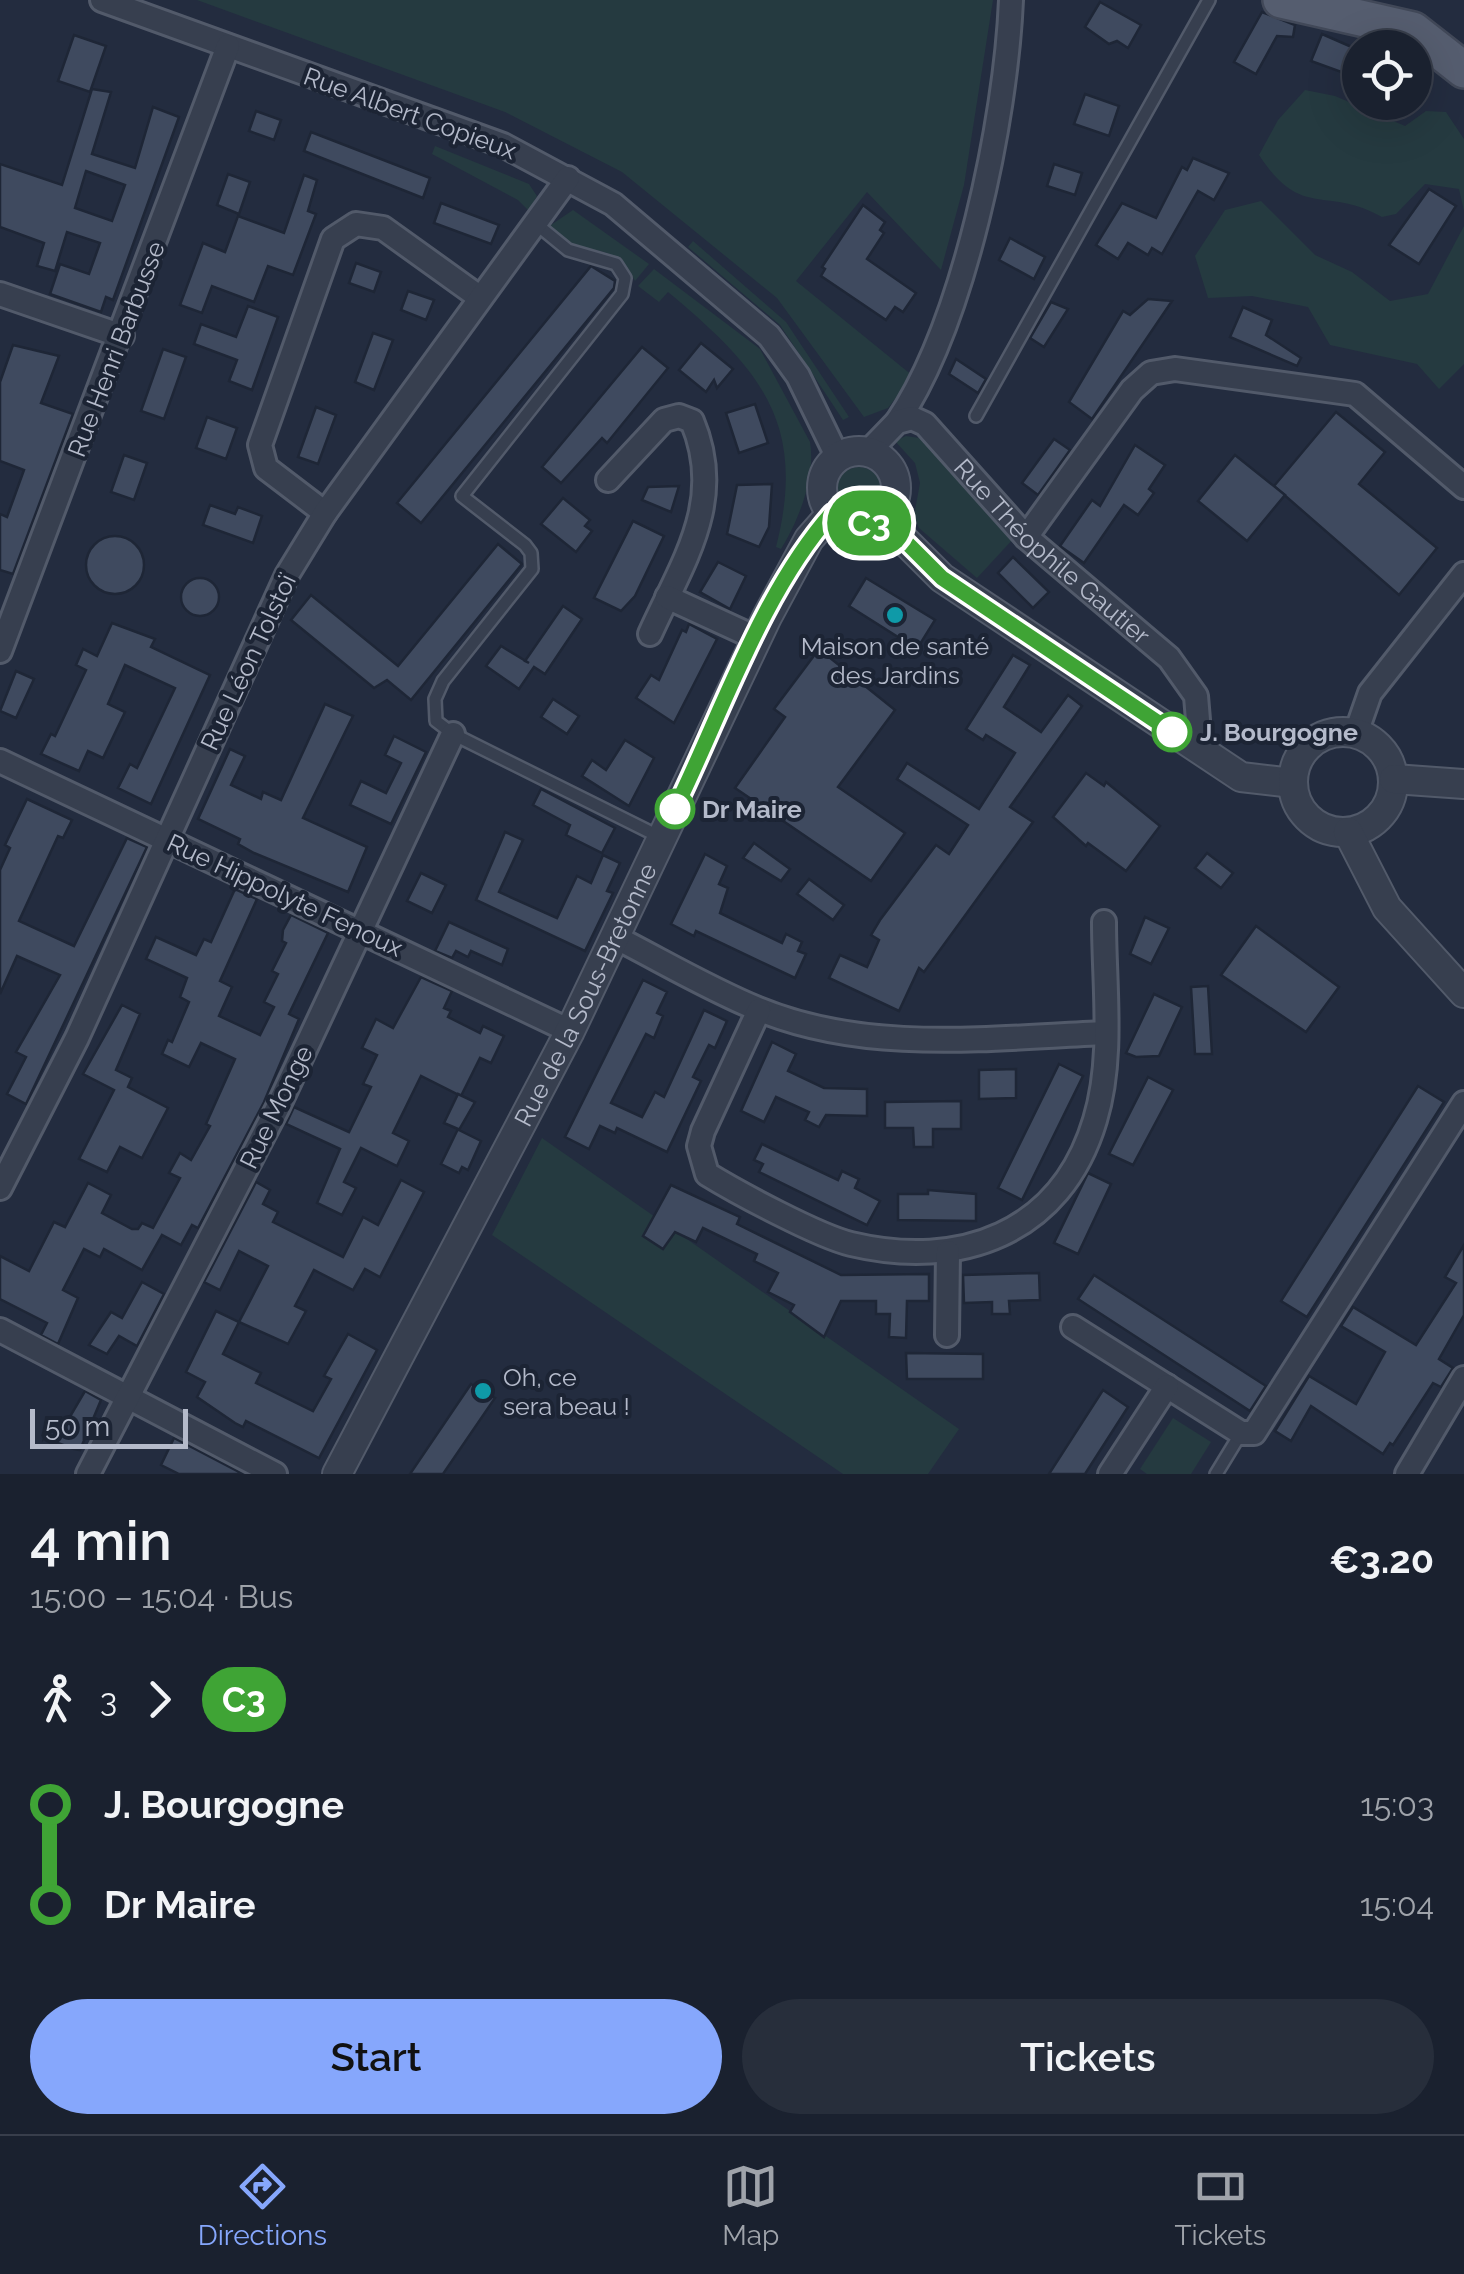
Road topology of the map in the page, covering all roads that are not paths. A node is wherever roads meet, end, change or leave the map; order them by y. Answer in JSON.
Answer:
{"nodes":[{"id":1,"x":102,"y":0,"type":"edge"},
{"id":2,"x":1011,"y":0,"type":"edge"},
{"id":3,"x":1210,"y":0,"type":"edge"},
{"id":4,"x":1281,"y":0,"type":"edge"},
{"id":5,"x":228,"y":46,"type":"junction"},
{"id":6,"x":1464,"y":70,"type":"edge"},
{"id":7,"x":568,"y":178,"type":"junction"},
{"id":8,"x":535,"y":222,"type":"junction"},
{"id":9,"x":0,"y":294,"type":"edge"},
{"id":10,"x":479,"y":297,"type":"junction"},
{"id":11,"x":122,"y":336,"type":"junction"},
{"id":12,"x":976,"y":416,"type":"dead end"},
{"id":13,"x":897,"y":422,"type":"junction"},
{"id":14,"x":868,"y":452,"type":"junction"},
{"id":15,"x":838,"y":458,"type":"junction"},
{"id":16,"x":608,"y":480,"type":"dead end"},
{"id":17,"x":1464,"y":487,"type":"edge"},
{"id":18,"x":325,"y":513,"type":"junction"},
{"id":19,"x":832,"y":513,"type":"junction"},
{"id":20,"x":881,"y":517,"type":"junction"},
{"id":21,"x":1026,"y":537,"type":"junction"},
{"id":22,"x":1464,"y":574,"type":"edge"},
{"id":23,"x":667,"y":597,"type":"junction"},
{"id":24,"x":650,"y":634,"type":"dead end"},
{"id":25,"x":756,"y":638,"type":"junction"},
{"id":26,"x":0,"y":651,"type":"edge"},
{"id":27,"x":1356,"y":733,"type":"junction"},
{"id":28,"x":454,"y":734,"type":"junction"},
{"id":29,"x":1190,"y":744,"type":"junction"},
{"id":30,"x":0,"y":761,"type":"edge"},
{"id":31,"x":1394,"y":780,"type":"junction"},
{"id":32,"x":1293,"y":783,"type":"junction"},
{"id":33,"x":1464,"y":784,"type":"edge"},
{"id":34,"x":1348,"y":832,"type":"junction"},
{"id":35,"x":168,"y":838,"type":"junction"},
{"id":36,"x":662,"y":838,"type":"junction"},
{"id":37,"x":1104,"y":922,"type":"dead end"},
{"id":38,"x":362,"y":931,"type":"junction"},
{"id":39,"x":615,"y":936,"type":"junction"},
{"id":40,"x":1464,"y":993,"type":"edge"},
{"id":41,"x":759,"y":1010,"type":"junction"},
{"id":42,"x":570,"y":1030,"type":"junction"},
{"id":43,"x":1104,"y":1033,"type":"junction"},
{"id":44,"x":1464,"y":1103,"type":"edge"},
{"id":45,"x":0,"y":1188,"type":"edge"},
{"id":46,"x":948,"y":1252,"type":"junction"},
{"id":47,"x":1073,"y":1327,"type":"dead end"},
{"id":48,"x":0,"y":1330,"type":"edge"},
{"id":49,"x":947,"y":1336,"type":"dead end"},
{"id":50,"x":1464,"y":1378,"type":"edge"},
{"id":51,"x":1167,"y":1386,"type":"junction"},
{"id":52,"x":128,"y":1396,"type":"junction"},
{"id":53,"x":1241,"y":1434,"type":"junction"},
{"id":54,"x":88,"y":1474,"type":"edge"},
{"id":55,"x":276,"y":1474,"type":"edge"},
{"id":56,"x":337,"y":1474,"type":"edge"},
{"id":57,"x":1110,"y":1474,"type":"edge"},
{"id":58,"x":1216,"y":1474,"type":"edge"},
{"id":59,"x":1406,"y":1474,"type":"edge"}],
"edges":[{"from":1,"to":5,"type":"street","name":"Rue Albert Copieux"},
{"from":2,"to":13,"type":"street"},
{"from":3,"to":12,"type":"lane"},
{"from":4,"to":6,"type":"main road"},
{"from":5,"to":7,"type":"street","name":"Rue Albert Copieux"},
{"from":5,"to":11,"type":"street","name":"Rue Henri Barbusse"},
{"from":7,"to":8,"type":"street","name":"Rue Léon Tolstoï"},
{"from":7,"to":15,"type":"street","name":"Rue Albert Copieux"},
{"from":8,"to":10,"type":"street","name":"Rue Léon Tolstoï"},
{"from":8,"to":28,"type":"lane"},
{"from":9,"to":11,"type":"street"},
{"from":10,"to":18,"type":"street","name":"Rue Léon Tolstoï"},
{"from":10,"to":18,"type":"street"},
{"from":11,"to":26,"type":"street","name":"Rue Henri Barbusse"},
{"from":13,"to":14,"type":"street"},
{"from":13,"to":21,"type":"street","name":"Rue Théophile Gautier"},
{"from":14,"to":15,"type":"street"},
{"from":14,"to":20,"type":"street"},
{"from":15,"to":19,"type":"street"},
{"from":16,"to":23,"type":"street"},
{"from":17,"to":21,"type":"street"},
{"from":18,"to":35,"type":"street","name":"Rue Léon Tolstoï"},
{"from":19,"to":20,"type":"street"},
{"from":19,"to":25,"type":"street","name":"Rue de la Sous-Bretonne"},
{"from":20,"to":29,"type":"street"},
{"from":21,"to":29,"type":"street","name":"Rue Théophile Gautier"},
{"from":22,"to":27,"type":"street"},
{"from":23,"to":24,"type":"street"},
{"from":23,"to":25,"type":"street"},
{"from":25,"to":36,"type":"street","name":"Rue de la Sous-Bretonne"},
{"from":27,"to":31,"type":"street"},
{"from":27,"to":32,"type":"street"},
{"from":28,"to":36,"type":"lane"},
{"from":28,"to":38,"type":"street","name":"Rue Monge"},
{"from":29,"to":32,"type":"street"},
{"from":30,"to":35,"type":"street","name":"Rue Hippolyte Fenoux"},
{"from":31,"to":33,"type":"street"},
{"from":31,"to":34,"type":"street"},
{"from":32,"to":34,"type":"street"},
{"from":34,"to":40,"type":"street"},
{"from":35,"to":38,"type":"street","name":"Rue Hippolyte Fenoux"},
{"from":35,"to":45,"type":"street","name":"Rue Léon Tolstoï"},
{"from":36,"to":39,"type":"street","name":"Rue de la Sous-Bretonne"},
{"from":37,"to":43,"type":"street"},
{"from":38,"to":42,"type":"street","name":"Rue Hippolyte Fenoux"},
{"from":38,"to":52,"type":"street","name":"Rue Monge"},
{"from":39,"to":41,"type":"street"},
{"from":39,"to":42,"type":"street","name":"Rue de la Sous-Bretonne"},
{"from":41,"to":43,"type":"street"},
{"from":41,"to":46,"type":"street"},
{"from":42,"to":56,"type":"street","name":"Rue de la Sous-Bretonne"},
{"from":43,"to":46,"type":"street"},
{"from":44,"to":53,"type":"street"},
{"from":46,"to":49,"type":"street"},
{"from":47,"to":51,"type":"street"},
{"from":48,"to":52,"type":"street"},
{"from":50,"to":59,"type":"street"},
{"from":51,"to":53,"type":"street"},
{"from":51,"to":57,"type":"street"},
{"from":52,"to":54,"type":"street","name":"Rue Monge"},
{"from":52,"to":55,"type":"street"},
{"from":53,"to":58,"type":"lane"}]}
